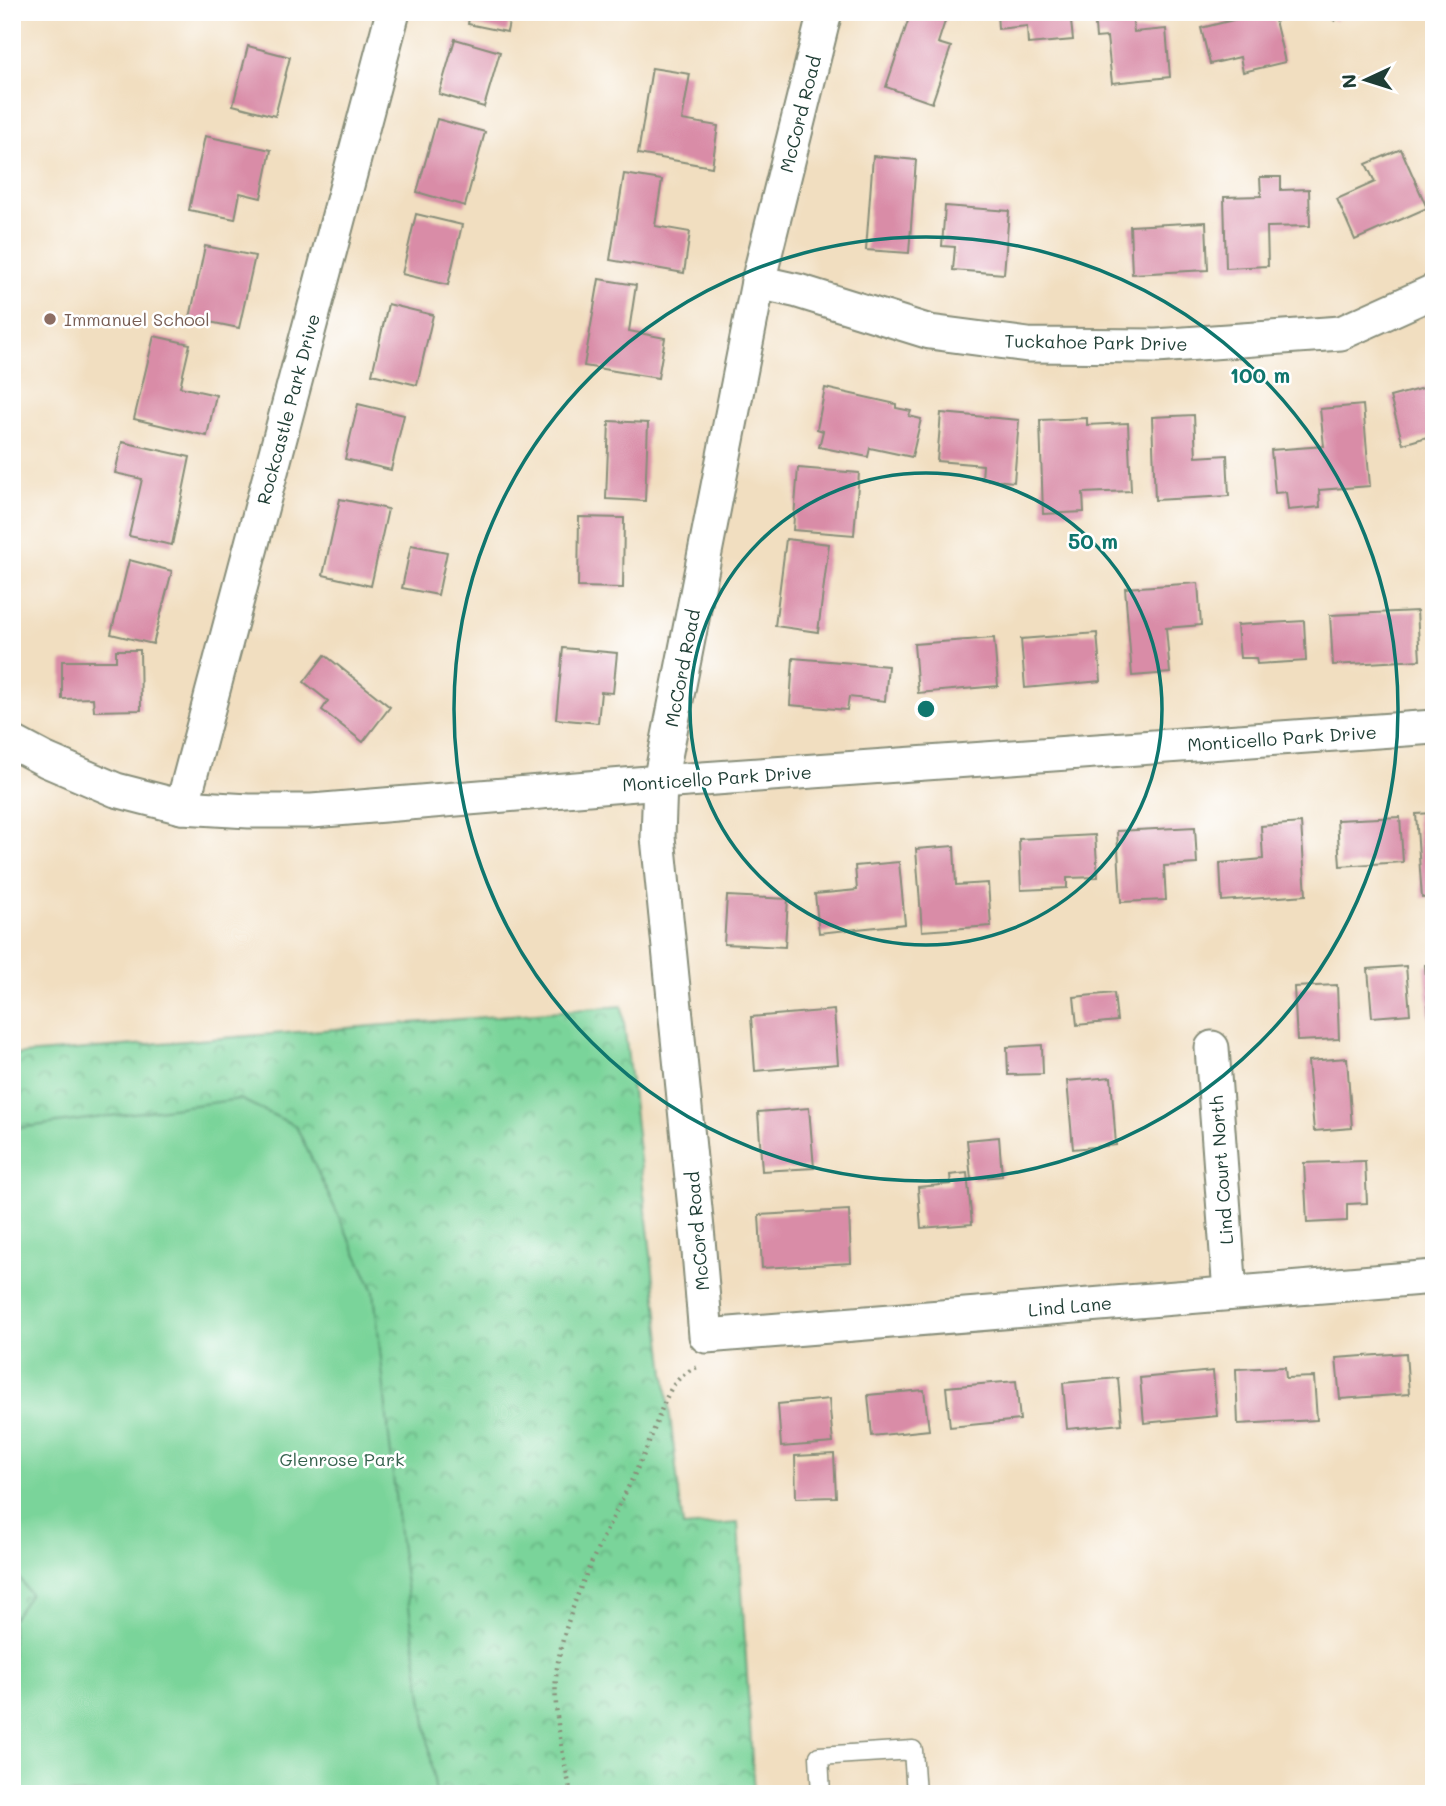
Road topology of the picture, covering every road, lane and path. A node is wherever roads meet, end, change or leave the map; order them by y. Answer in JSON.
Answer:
{"nodes":[{"id":1,"x":393,"y":12,"type":"edge"},
{"id":2,"x":825,"y":12,"type":"edge"},
{"id":3,"x":758,"y":282,"type":"junction"},
{"id":4,"x":1434,"y":291,"type":"edge"},
{"id":5,"x":1434,"y":727,"type":"edge"},
{"id":6,"x":12,"y":742,"type":"edge"},
{"id":7,"x":660,"y":782,"type":"junction"},
{"id":8,"x":182,"y":807,"type":"junction"},
{"id":9,"x":1212,"y":1048,"type":"dead end"},
{"id":10,"x":1434,"y":1277,"type":"edge"},
{"id":11,"x":1230,"y":1293,"type":"junction"},
{"id":12,"x":707,"y":1349,"type":"junction"},
{"id":13,"x":571,"y":1794,"type":"edge"},
{"id":14,"x":821,"y":1794,"type":"edge"},
{"id":15,"x":916,"y":1794,"type":"edge"}],
"edges":[{"from":1,"to":8,"type":"street","name":"Rockcastle Park Drive"},
{"from":2,"to":3,"type":"street","name":"McCord Road"},
{"from":3,"to":4,"type":"street","name":"Tuckahoe Park Drive"},
{"from":3,"to":7,"type":"street","name":"McCord Road"},
{"from":5,"to":7,"type":"street","name":"Monticello Park Drive"},
{"from":6,"to":8,"type":"street","name":"Monticello Park Drive"},
{"from":7,"to":8,"type":"street","name":"Monticello Park Drive"},
{"from":7,"to":12,"type":"street","name":"McCord Road"},
{"from":9,"to":11,"type":"street","name":"Lind Court North"},
{"from":10,"to":11,"type":"street","name":"Lind Lane"},
{"from":11,"to":12,"type":"street","name":"Lind Lane"},
{"from":12,"to":13,"type":"path"},
{"from":14,"to":15,"type":"lane"}]}
